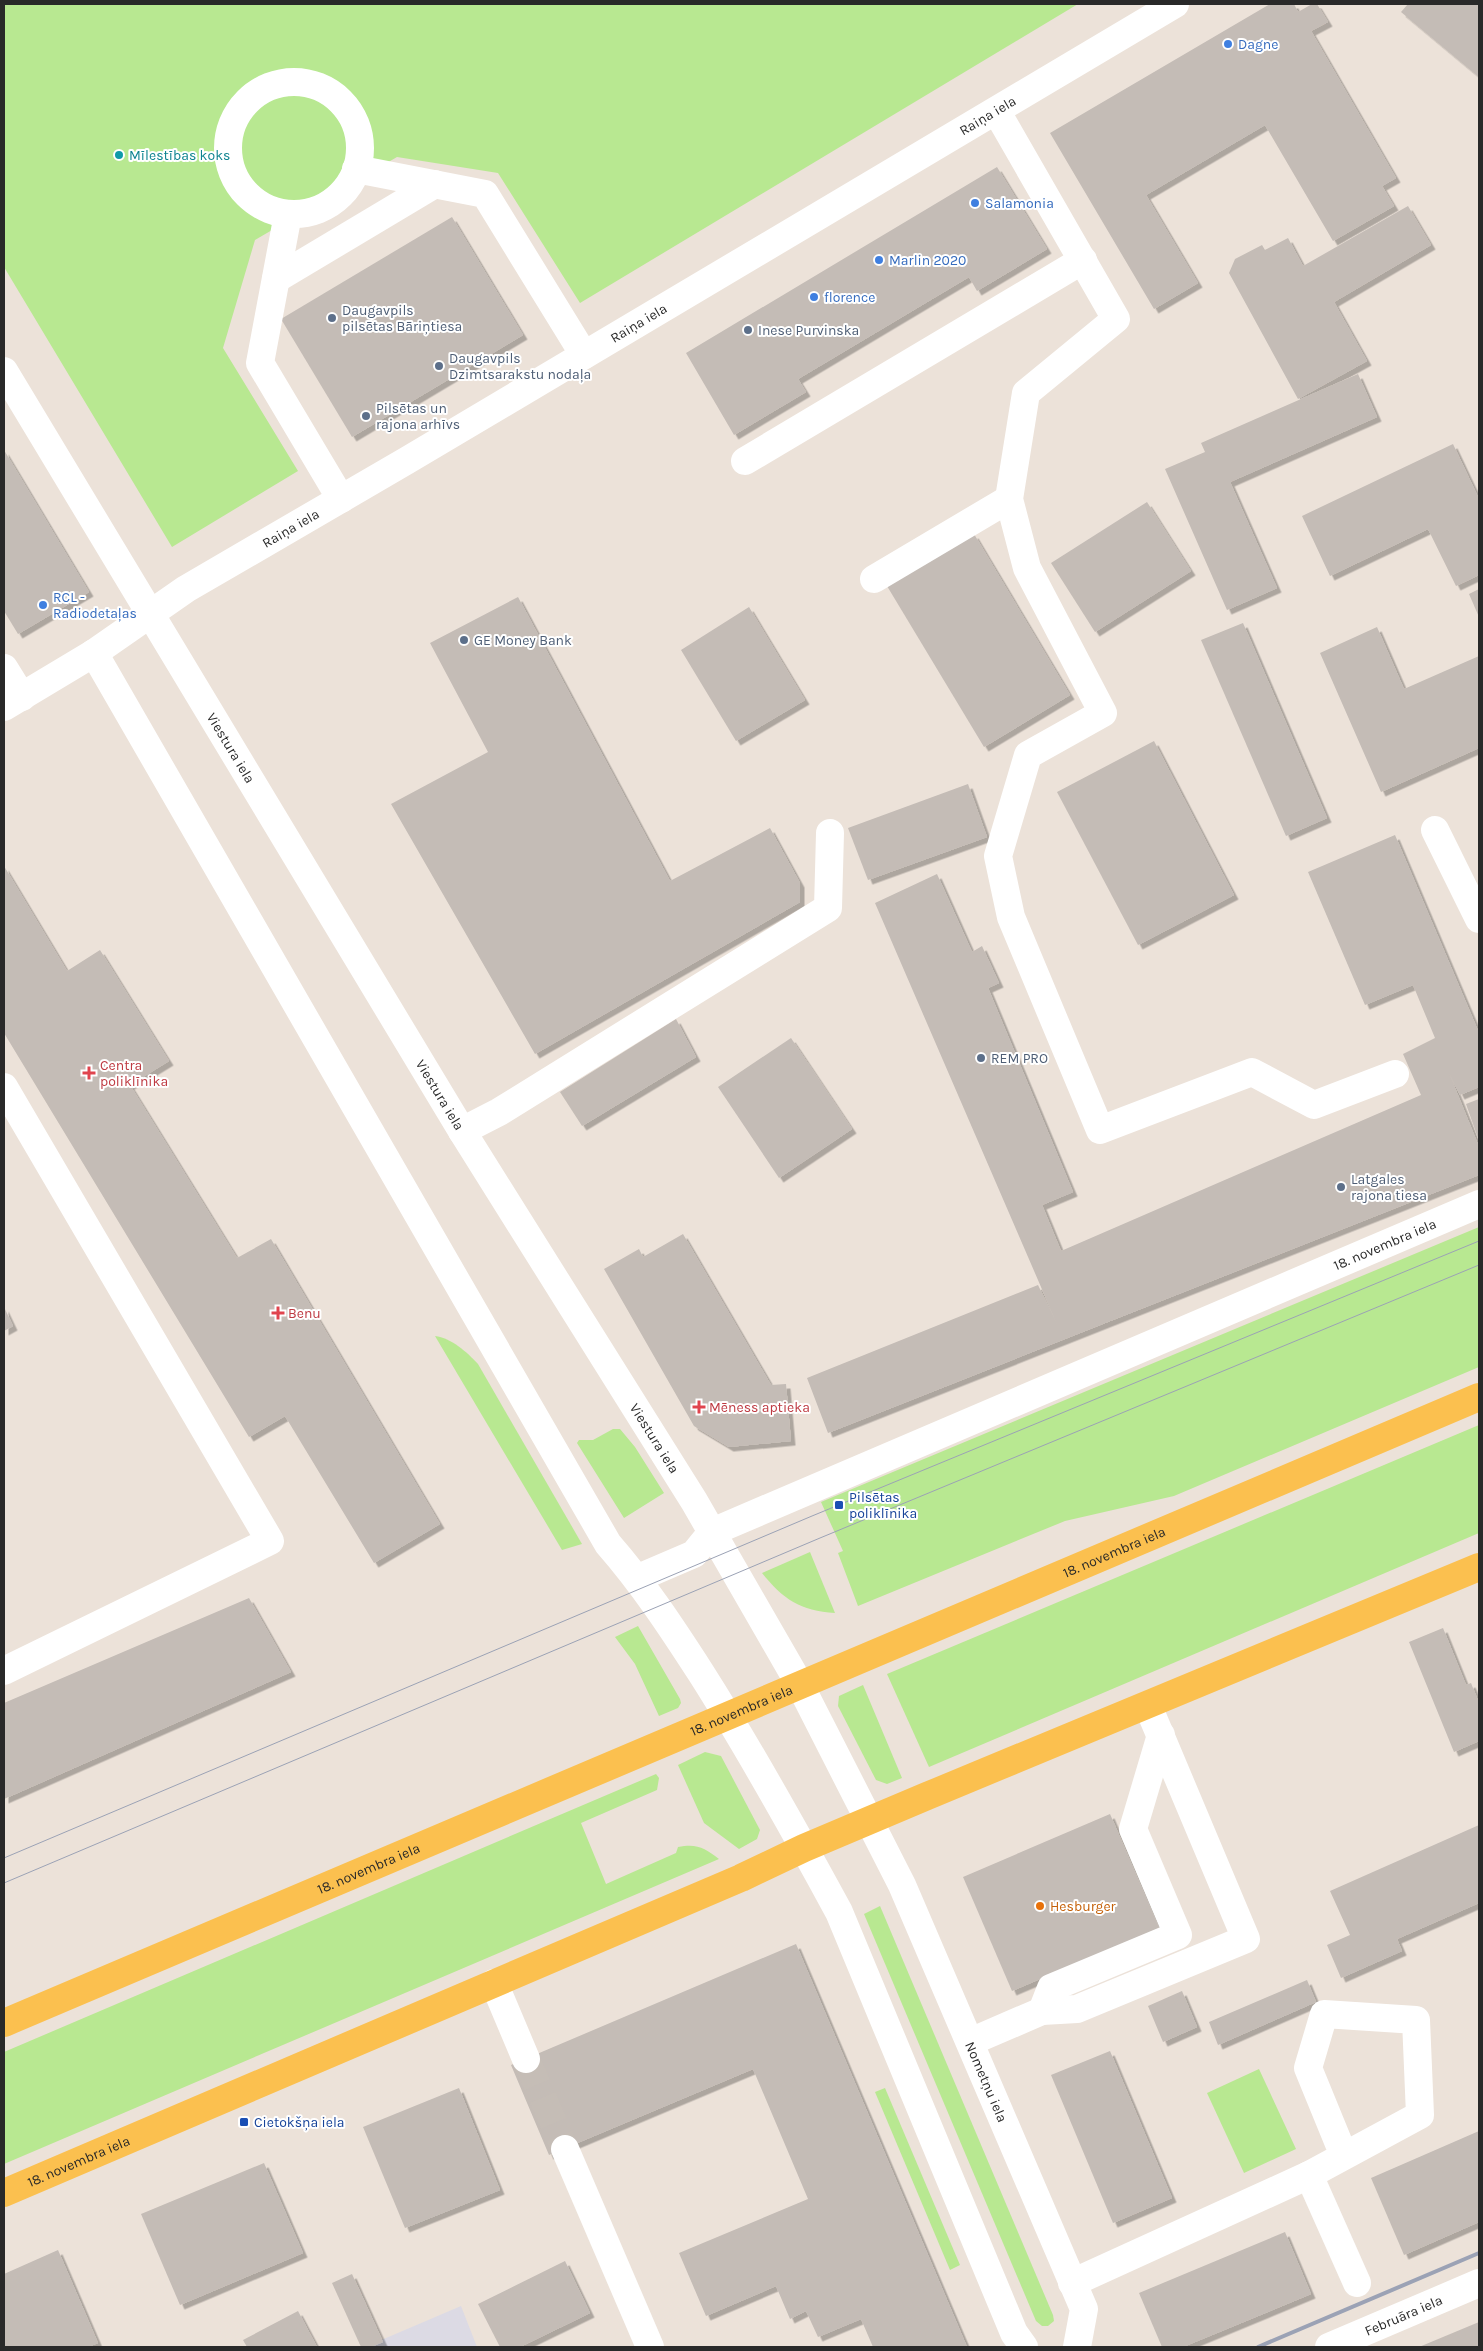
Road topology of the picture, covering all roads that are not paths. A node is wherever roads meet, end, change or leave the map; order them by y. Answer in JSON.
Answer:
{"nodes":[{"id":1,"x":1175,"y":4,"type":"edge"},
{"id":2,"x":997,"y":112,"type":"junction"},
{"id":3,"x":356,"y":169,"type":"junction"},
{"id":4,"x":435,"y":184,"type":"junction"},
{"id":5,"x":288,"y":214,"type":"junction"},
{"id":6,"x":1083,"y":260,"type":"junction"},
{"id":7,"x":276,"y":279,"type":"junction"},
{"id":8,"x":584,"y":355,"type":"junction"},
{"id":9,"x":4,"y":371,"type":"edge"},
{"id":10,"x":745,"y":461,"type":"dead end"},
{"id":11,"x":1009,"y":499,"type":"junction"},
{"id":12,"x":341,"y":500,"type":"junction"},
{"id":13,"x":874,"y":579,"type":"dead end"},
{"id":14,"x":151,"y":613,"type":"junction"},
{"id":15,"x":94,"y":653,"type":"junction"},
{"id":16,"x":4,"y":668,"type":"edge"},
{"id":17,"x":13,"y":702,"type":"edge"},
{"id":18,"x":1435,"y":830,"type":"dead end"},
{"id":19,"x":830,"y":833,"type":"dead end"},
{"id":20,"x":1479,"y":919,"type":"edge"},
{"id":21,"x":1395,"y":1074,"type":"dead end"},
{"id":22,"x":4,"y":1087,"type":"edge"},
{"id":23,"x":462,"y":1131,"type":"junction"},
{"id":24,"x":1479,"y":1204,"type":"edge"},
{"id":25,"x":1479,"y":1397,"type":"edge"},
{"id":26,"x":712,"y":1532,"type":"junction"},
{"id":27,"x":1479,"y":1567,"type":"edge"},
{"id":28,"x":638,"y":1578,"type":"junction"},
{"id":29,"x":4,"y":1671,"type":"edge"},
{"id":30,"x":800,"y":1685,"type":"junction"},
{"id":31,"x":1148,"y":1706,"type":"junction"},
{"id":32,"x":728,"y":1716,"type":"junction"},
{"id":33,"x":1161,"y":1735,"type":"junction"},
{"id":34,"x":871,"y":1821,"type":"junction"},
{"id":35,"x":804,"y":1848,"type":"junction"},
{"id":36,"x":494,"y":1983,"type":"junction"},
{"id":37,"x":1042,"y":2011,"type":"junction"},
{"id":38,"x":4,"y":2024,"type":"edge"},
{"id":39,"x":970,"y":2042,"type":"junction"},
{"id":40,"x":526,"y":2059,"type":"tunnel mouth"},
{"id":41,"x":565,"y":2149,"type":"tunnel mouth"},
{"id":42,"x":1344,"y":2156,"type":"junction"},
{"id":43,"x":1309,"y":2176,"type":"junction"},
{"id":44,"x":4,"y":2193,"type":"edge"},
{"id":45,"x":1072,"y":2283,"type":"junction"},
{"id":46,"x":1357,"y":2283,"type":"dead end"},
{"id":47,"x":1479,"y":2283,"type":"edge"},
{"id":48,"x":650,"y":2347,"type":"edge"},
{"id":49,"x":1024,"y":2347,"type":"edge"},
{"id":50,"x":1077,"y":2347,"type":"edge"},
{"id":51,"x":1329,"y":2347,"type":"edge"}],
"edges":[{"from":1,"to":2,"type":"street","name":"Raiņa iela"},
{"from":2,"to":6,"type":"street"},
{"from":2,"to":8,"type":"street","name":"Raiņa iela"},
{"from":3,"to":4,"type":"street"},
{"from":3,"to":5,"type":"street"},
{"from":3,"to":5,"type":"street"},
{"from":4,"to":7,"type":"street"},
{"from":4,"to":8,"type":"street"},
{"from":5,"to":7,"type":"street"},
{"from":6,"to":10,"type":"street"},
{"from":6,"to":11,"type":"street"},
{"from":7,"to":12,"type":"street"},
{"from":8,"to":12,"type":"street","name":"Raiņa iela"},
{"from":9,"to":14,"type":"street","name":"Viestura iela"},
{"from":11,"to":13,"type":"street"},
{"from":11,"to":21,"type":"street"},
{"from":12,"to":14,"type":"street","name":"Raiņa iela"},
{"from":14,"to":15,"type":"street","name":"Raiņa iela"},
{"from":14,"to":23,"type":"street","name":"Viestura iela"},
{"from":15,"to":17,"type":"street","name":"Raiņa iela"},
{"from":15,"to":28,"type":"street"},
{"from":16,"to":17,"type":"street"},
{"from":18,"to":20,"type":"street"},
{"from":19,"to":23,"type":"street"},
{"from":22,"to":29,"type":"street"},
{"from":23,"to":26,"type":"street","name":"Viestura iela"},
{"from":24,"to":26,"type":"street","name":"18. novembra iela"},
{"from":25,"to":30,"type":"main road","name":"18. novembra iela"},
{"from":26,"to":28,"type":"street","name":"18. novembra iela"},
{"from":26,"to":30,"type":"street","name":"Viestura iela"},
{"from":27,"to":31,"type":"main road","name":"18. novembra iela"},
{"from":28,"to":32,"type":"street"},
{"from":30,"to":32,"type":"main road","name":"18. novembra iela"},
{"from":30,"to":34,"type":"street","name":"Viestura iela"},
{"from":31,"to":33,"type":"street"},
{"from":31,"to":34,"type":"main road","name":"18. novembra iela"},
{"from":32,"to":35,"type":"street"},
{"from":32,"to":38,"type":"main road","name":"18. novembra iela"},
{"from":33,"to":37,"type":"street"},
{"from":33,"to":37,"type":"street"},
{"from":34,"to":35,"type":"main road","name":"18. novembra iela"},
{"from":34,"to":39,"type":"street","name":"Nometņu iela"},
{"from":35,"to":36,"type":"main road","name":"18. novembra iela"},
{"from":35,"to":49,"type":"street"},
{"from":36,"to":40,"type":"street"},
{"from":36,"to":44,"type":"main road","name":"18. novembra iela"},
{"from":37,"to":39,"type":"street"},
{"from":39,"to":45,"type":"street","name":"Nometņu iela"},
{"from":41,"to":48,"type":"street"},
{"from":42,"to":42,"type":"street"},
{"from":42,"to":43,"type":"street"},
{"from":43,"to":45,"type":"street"},
{"from":43,"to":46,"type":"street"},
{"from":45,"to":50,"type":"street","name":"Nometņu iela"},
{"from":47,"to":51,"type":"street","name":"Februāra iela"}]}
